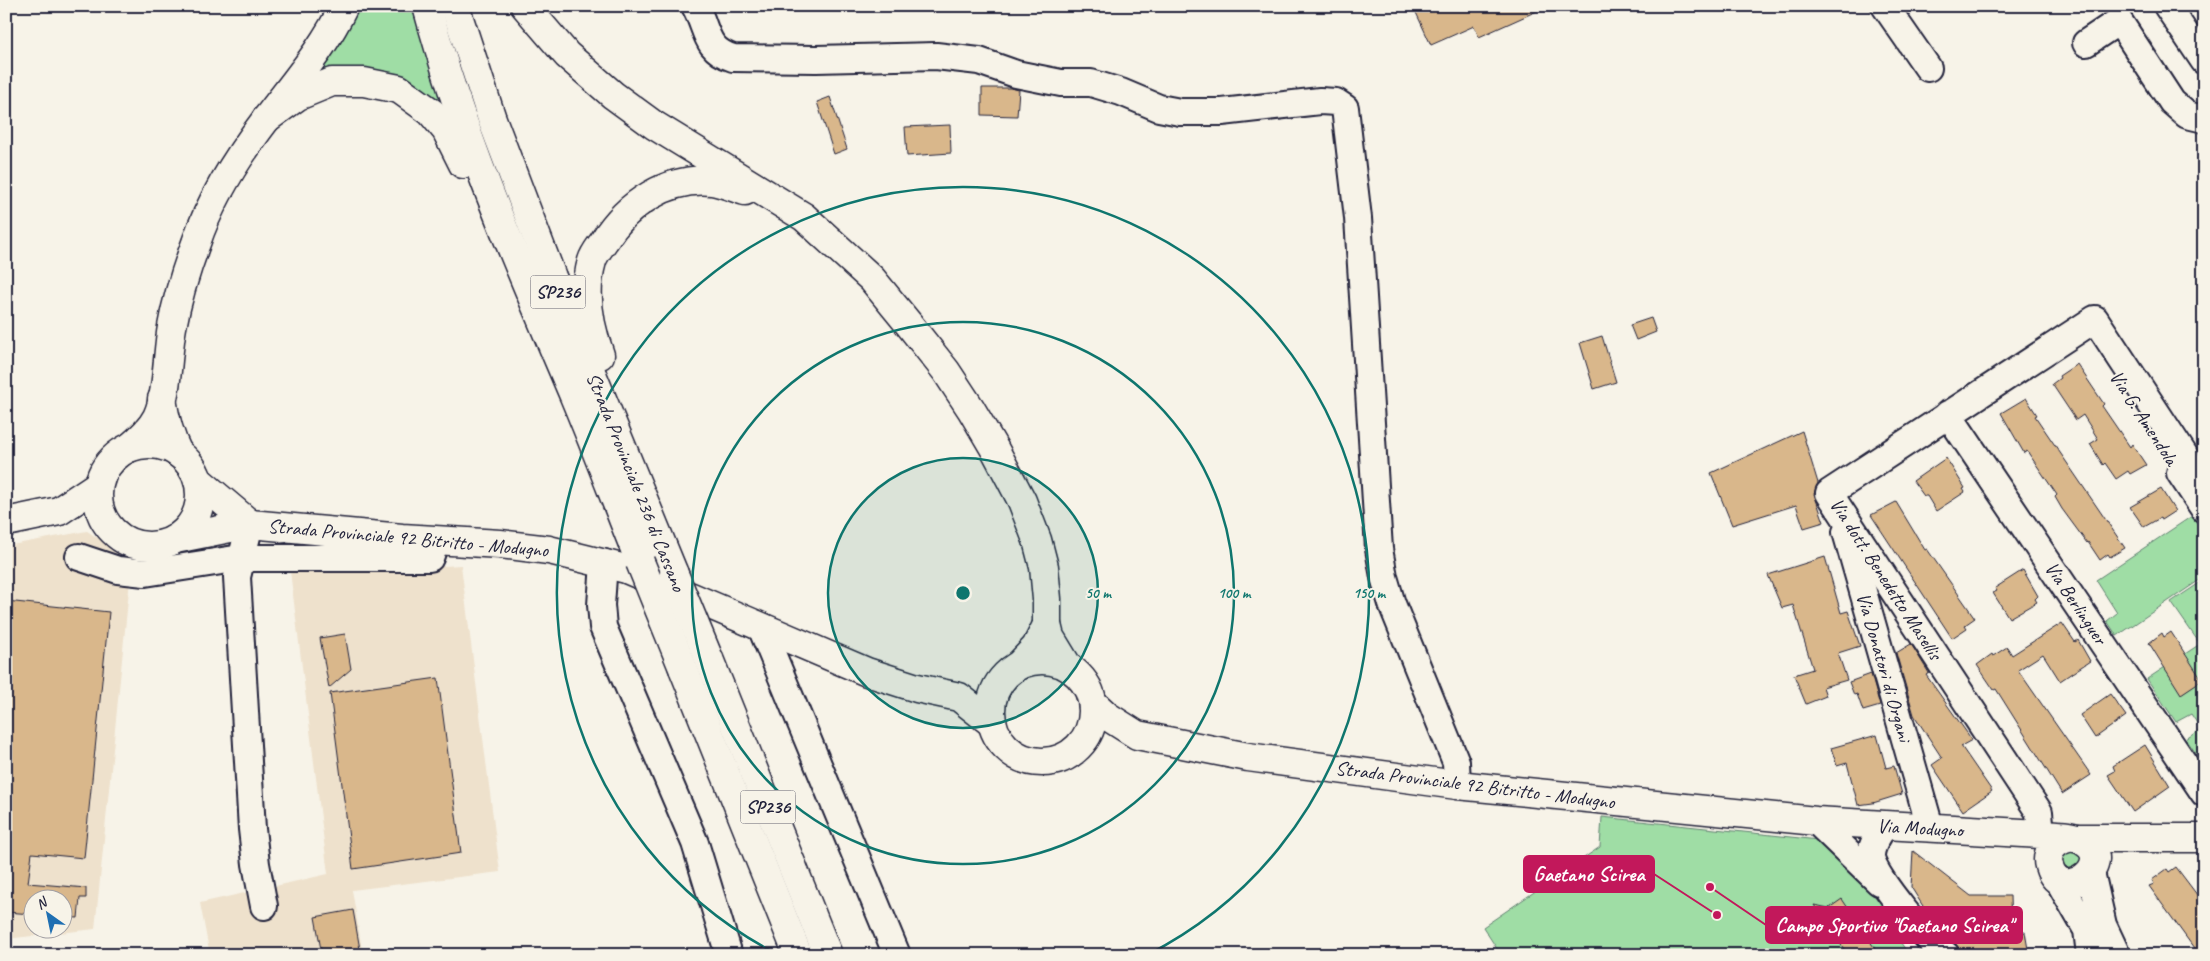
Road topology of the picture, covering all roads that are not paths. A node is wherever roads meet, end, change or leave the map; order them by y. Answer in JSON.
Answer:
{"nodes":[{"id":1,"x":344,"y":6,"type":"edge"},
{"id":2,"x":427,"y":6,"type":"edge"},
{"id":3,"x":455,"y":6,"type":"edge"},
{"id":4,"x":525,"y":6,"type":"edge"},
{"id":5,"x":695,"y":6,"type":"edge"},
{"id":6,"x":1885,"y":6,"type":"edge"},
{"id":7,"x":2168,"y":6,"type":"edge"},
{"id":8,"x":2086,"y":43,"type":"dead end"},
{"id":9,"x":2204,"y":61,"type":"edge"},
{"id":10,"x":1928,"y":68,"type":"dead end"},
{"id":11,"x":266,"y":119,"type":"junction"},
{"id":12,"x":2204,"y":119,"type":"edge"},
{"id":13,"x":804,"y":217,"type":"junction"},
{"id":14,"x":2090,"y":322,"type":"joint"},
{"id":15,"x":574,"y":398,"type":"junction"},
{"id":16,"x":162,"y":399,"type":"junction"},
{"id":17,"x":1948,"y":414,"type":"junction"},
{"id":18,"x":129,"y":448,"type":"junction"},
{"id":19,"x":178,"y":453,"type":"junction"},
{"id":20,"x":2177,"y":456,"type":"junction"},
{"id":21,"x":198,"y":480,"type":"junction"},
{"id":22,"x":98,"y":485,"type":"junction"},
{"id":23,"x":2204,"y":485,"type":"edge"},
{"id":24,"x":1834,"y":500,"type":"junction"},
{"id":25,"x":2204,"y":509,"type":"edge"},
{"id":26,"x":59,"y":511,"type":"junction"},
{"id":27,"x":6,"y":522,"type":"edge"},
{"id":28,"x":106,"y":524,"type":"junction"},
{"id":29,"x":250,"y":524,"type":"junction"},
{"id":30,"x":176,"y":539,"type":"junction"},
{"id":31,"x":436,"y":540,"type":"junction"},
{"id":32,"x":79,"y":557,"type":"dead end"},
{"id":33,"x":241,"y":558,"type":"junction"},
{"id":34,"x":604,"y":563,"type":"junction"},
{"id":35,"x":674,"y":574,"type":"junction"},
{"id":36,"x":1047,"y":626,"type":"junction"},
{"id":37,"x":761,"y":627,"type":"junction"},
{"id":38,"x":1066,"y":665,"type":"junction"},
{"id":39,"x":1010,"y":673,"type":"junction"},
{"id":40,"x":959,"y":697,"type":"junction"},
{"id":41,"x":1094,"y":704,"type":"junction"},
{"id":42,"x":992,"y":722,"type":"junction"},
{"id":43,"x":1137,"y":735,"type":"junction"},
{"id":44,"x":1076,"y":750,"type":"junction"},
{"id":45,"x":1457,"y":785,"type":"junction"},
{"id":46,"x":2204,"y":793,"type":"edge"},
{"id":47,"x":1816,"y":821,"type":"junction"},
{"id":48,"x":1884,"y":826,"type":"junction"},
{"id":49,"x":1930,"y":827,"type":"junction"},
{"id":50,"x":2033,"y":833,"type":"junction"},
{"id":51,"x":2072,"y":838,"type":"junction"},
{"id":52,"x":2122,"y":838,"type":"junction"},
{"id":53,"x":2204,"y":838,"type":"edge"},
{"id":54,"x":2093,"y":864,"type":"junction"},
{"id":55,"x":2053,"y":872,"type":"junction"},
{"id":56,"x":1892,"y":894,"type":"junction"},
{"id":57,"x":264,"y":906,"type":"dead end"},
{"id":58,"x":1938,"y":952,"type":"edge"},
{"id":59,"x":729,"y":955,"type":"edge"},
{"id":60,"x":798,"y":955,"type":"edge"},
{"id":61,"x":828,"y":955,"type":"edge"},
{"id":62,"x":897,"y":955,"type":"edge"},
{"id":63,"x":2090,"y":955,"type":"edge"},
{"id":64,"x":2118,"y":955,"type":"edge"}],
"edges":[{"from":1,"to":11,"type":"main road"},
{"from":2,"to":15,"type":"main road","name":"Strada Provinciale 236 di Cassano","number":"SP236"},
{"from":3,"to":35,"type":"main road","name":"Strada Provinciale 236 di Cassano","number":"SP236"},
{"from":4,"to":13,"type":"main road"},
{"from":5,"to":45,"type":"street"},
{"from":6,"to":10,"type":"street"},
{"from":7,"to":9,"type":"street"},
{"from":8,"to":12,"type":"street"},
{"from":11,"to":15,"type":"main road"},
{"from":11,"to":16,"type":"main road"},
{"from":13,"to":35,"type":"main road"},
{"from":13,"to":36,"type":"main road"},
{"from":14,"to":17,"type":"street","name":"Via dott. Benedetto Masellis"},
{"from":14,"to":20,"type":"street","name":"Via G. Amendola"},
{"from":15,"to":60,"type":"main road","name":"Strada Provinciale 236 di Cassano","number":"SP236","bridge":true},
{"from":16,"to":18,"type":"main road"},
{"from":16,"to":19,"type":"main road"},
{"from":17,"to":24,"type":"street","name":"Via dott. Benedetto Masellis"},
{"from":17,"to":46,"type":"street","name":"Via Berlinguer"},
{"from":18,"to":19,"type":"main road"},
{"from":18,"to":22,"type":"main road"},
{"from":19,"to":21,"type":"main road"},
{"from":20,"to":23,"type":"street"},
{"from":20,"to":25,"type":"street","name":"Via G. Amendola"},
{"from":21,"to":29,"type":"main road"},
{"from":21,"to":30,"type":"main road"},
{"from":22,"to":26,"type":"main road"},
{"from":22,"to":28,"type":"main road"},
{"from":24,"to":49,"type":"street","name":"Via Donatori di Organi"},
{"from":24,"to":50,"type":"street","name":"Via dott. Benedetto Masellis"},
{"from":26,"to":27,"type":"main road"},
{"from":26,"to":28,"type":"main road"},
{"from":28,"to":30,"type":"main road"},
{"from":29,"to":30,"type":"main road","name":"Strada Provinciale 92 Bitritto - Modugno"},
{"from":29,"to":31,"type":"main road","name":"Strada Provinciale 92 Bitritto - Modugno"},
{"from":29,"to":33,"type":"street"},
{"from":31,"to":33,"type":"street"},
{"from":31,"to":34,"type":"main road","name":"Strada Provinciale 92 Bitritto - Modugno"},
{"from":32,"to":33,"type":"street"},
{"from":33,"to":57,"type":"street"},
{"from":34,"to":37,"type":"main road","name":"Strada Provinciale 92 Bitritto - Modugno"},
{"from":34,"to":59,"type":"street"},
{"from":35,"to":61,"type":"main road","name":"Strada Provinciale 236 di Cassano","number":"SP236","bridge":true},
{"from":36,"to":38,"type":"main road"},
{"from":36,"to":39,"type":"main road"},
{"from":37,"to":40,"type":"main road","name":"Strada Provinciale 92 Bitritto - Modugno"},
{"from":37,"to":62,"type":"street"},
{"from":38,"to":39,"type":"main road"},
{"from":38,"to":41,"type":"main road"},
{"from":39,"to":40,"type":"main road"},
{"from":39,"to":42,"type":"main road"},
{"from":40,"to":42,"type":"main road"},
{"from":41,"to":43,"type":"main road"},
{"from":41,"to":44,"type":"main road"},
{"from":42,"to":44,"type":"main road"},
{"from":43,"to":44,"type":"main road"},
{"from":43,"to":45,"type":"main road","name":"Strada Provinciale 92 Bitritto - Modugno"},
{"from":45,"to":47,"type":"main road","name":"Strada Provinciale 92 Bitritto - Modugno"},
{"from":47,"to":48,"type":"main road","name":"Via Modugno"},
{"from":47,"to":56,"type":"street"},
{"from":48,"to":49,"type":"main road","name":"Via Modugno"},
{"from":48,"to":56,"type":"street"},
{"from":49,"to":50,"type":"main road","name":"Via Modugno"},
{"from":50,"to":51,"type":"main road","name":"Via Modugno"},
{"from":50,"to":55,"type":"main road"},
{"from":51,"to":52,"type":"main road"},
{"from":51,"to":54,"type":"main road"},
{"from":51,"to":55,"type":"main road"},
{"from":52,"to":53,"type":"main road"},
{"from":52,"to":54,"type":"main road"},
{"from":54,"to":55,"type":"main road"},
{"from":54,"to":64,"type":"street"},
{"from":55,"to":63,"type":"street"},
{"from":56,"to":58,"type":"street"}]}
